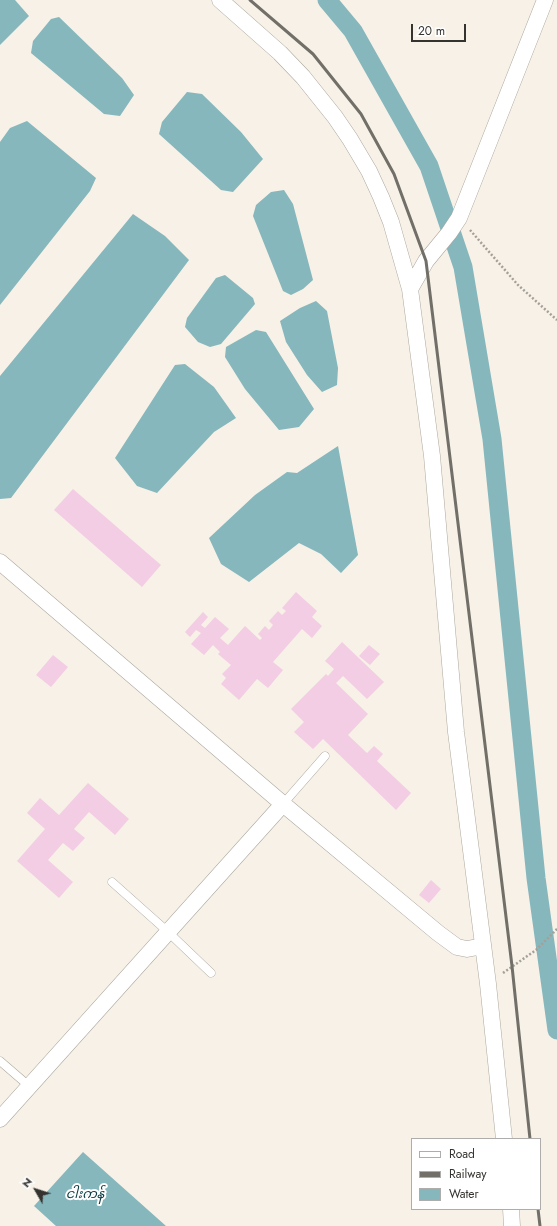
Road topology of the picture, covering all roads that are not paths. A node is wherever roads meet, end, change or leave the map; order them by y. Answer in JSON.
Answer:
{"nodes":[{"id":1,"x":220,"y":0,"type":"edge"},
{"id":2,"x":545,"y":0,"type":"edge"},
{"id":3,"x":410,"y":290,"type":"junction"},
{"id":4,"x":0,"y":562,"type":"edge"},
{"id":5,"x":325,"y":756,"type":"dead end"},
{"id":6,"x":283,"y":804,"type":"junction"},
{"id":7,"x":112,"y":882,"type":"dead end"},
{"id":8,"x":167,"y":931,"type":"junction"},
{"id":9,"x":483,"y":946,"type":"junction"},
{"id":10,"x":211,"y":973,"type":"dead end"},
{"id":11,"x":0,"y":1061,"type":"edge"},
{"id":12,"x":29,"y":1086,"type":"junction"},
{"id":13,"x":0,"y":1119,"type":"edge"},
{"id":14,"x":504,"y":1138,"type":"edge"},
{"id":15,"x":511,"y":1210,"type":"edge"},
{"id":16,"x":512,"y":1226,"type":"edge"}],
"edges":[{"from":1,"to":3,"type":"street"},
{"from":2,"to":3,"type":"street"},
{"from":3,"to":9,"type":"street"},
{"from":4,"to":6,"type":"street"},
{"from":5,"to":6,"type":"lane"},
{"from":6,"to":8,"type":"street"},
{"from":6,"to":9,"type":"street"},
{"from":7,"to":8,"type":"lane"},
{"from":8,"to":10,"type":"lane"},
{"from":8,"to":12,"type":"street"},
{"from":9,"to":14,"type":"street"},
{"from":11,"to":12,"type":"lane"},
{"from":12,"to":13,"type":"street"},
{"from":15,"to":16,"type":"street"}]}
